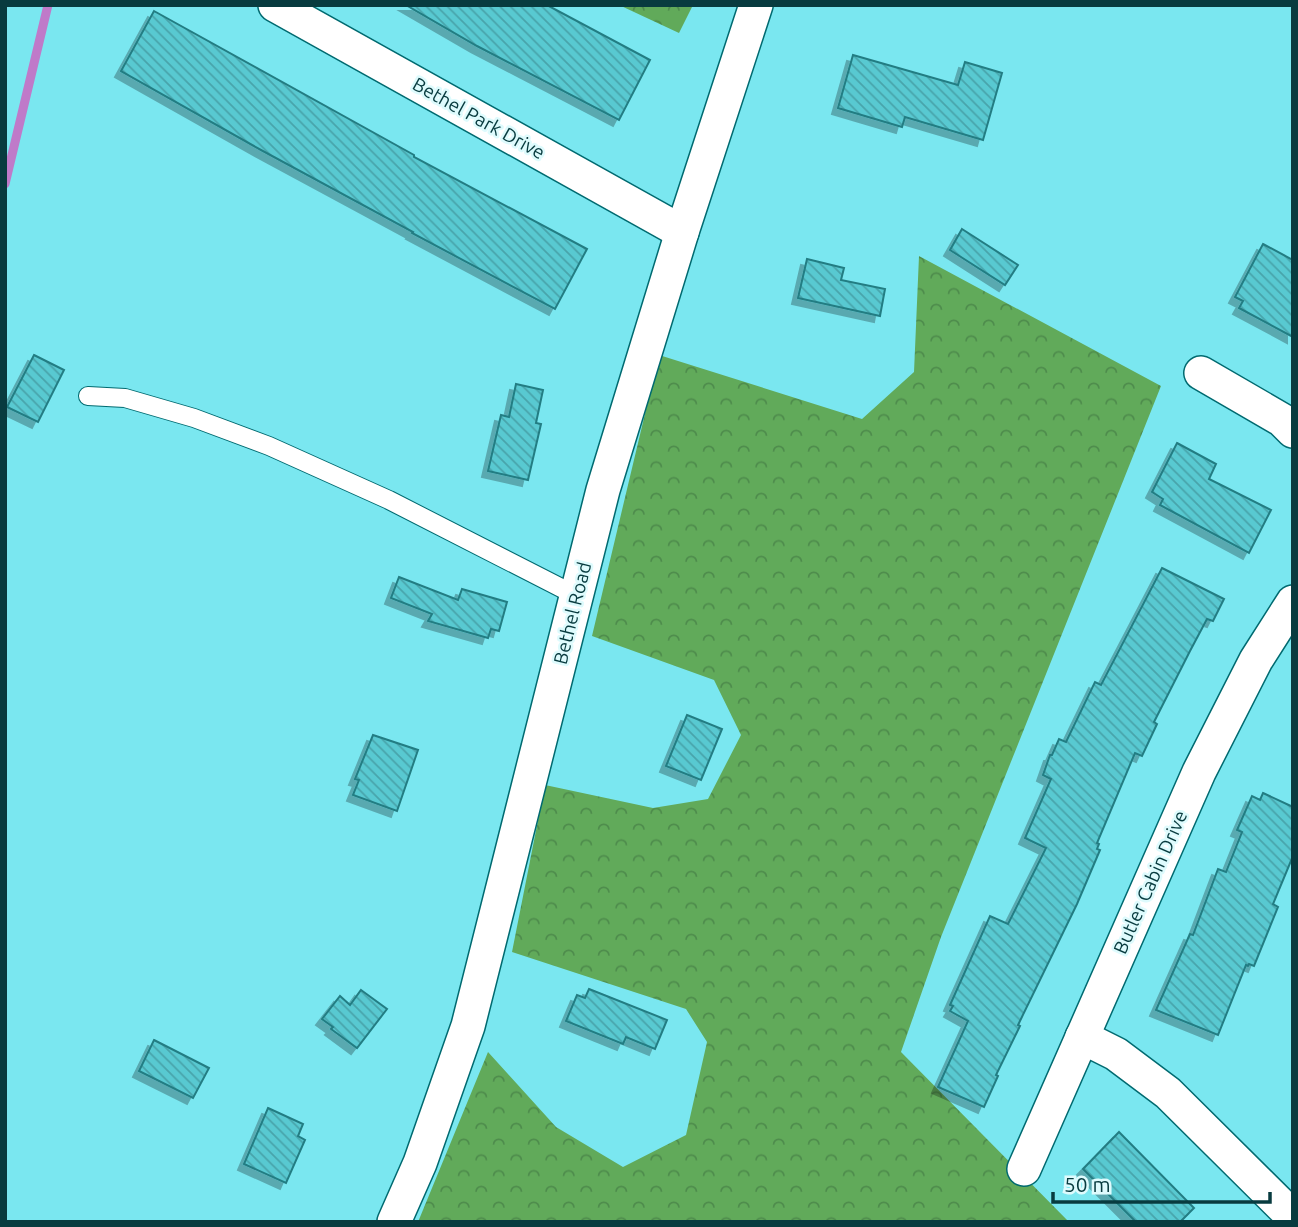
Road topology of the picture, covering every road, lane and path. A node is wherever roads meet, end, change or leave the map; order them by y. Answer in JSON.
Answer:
{"nodes":[{"id":1,"x":275,"y":5,"type":"edge"},
{"id":2,"x":756,"y":5,"type":"edge"},
{"id":3,"x":682,"y":232,"type":"junction"},
{"id":4,"x":1201,"y":373,"type":"dead end"},
{"id":5,"x":88,"y":396,"type":"dead end"},
{"id":6,"x":1293,"y":431,"type":"edge"},
{"id":7,"x":577,"y":596,"type":"junction"},
{"id":8,"x":1293,"y":602,"type":"edge"},
{"id":9,"x":1082,"y":1037,"type":"junction"},
{"id":10,"x":1024,"y":1169,"type":"dead end"},
{"id":11,"x":1293,"y":1217,"type":"edge"},
{"id":12,"x":394,"y":1222,"type":"edge"}],
"edges":[{"from":1,"to":3,"type":"street","name":"Bethel Park Drive"},
{"from":2,"to":3,"type":"street","name":"Bethel Road"},
{"from":3,"to":7,"type":"street","name":"Bethel Road"},
{"from":4,"to":6,"type":"street"},
{"from":5,"to":7,"type":"lane"},
{"from":7,"to":12,"type":"street","name":"Bethel Road"},
{"from":8,"to":9,"type":"street","name":"Butler Cabin Drive"},
{"from":9,"to":10,"type":"street","name":"Butler Cabin Drive"},
{"from":9,"to":11,"type":"street"}]}
